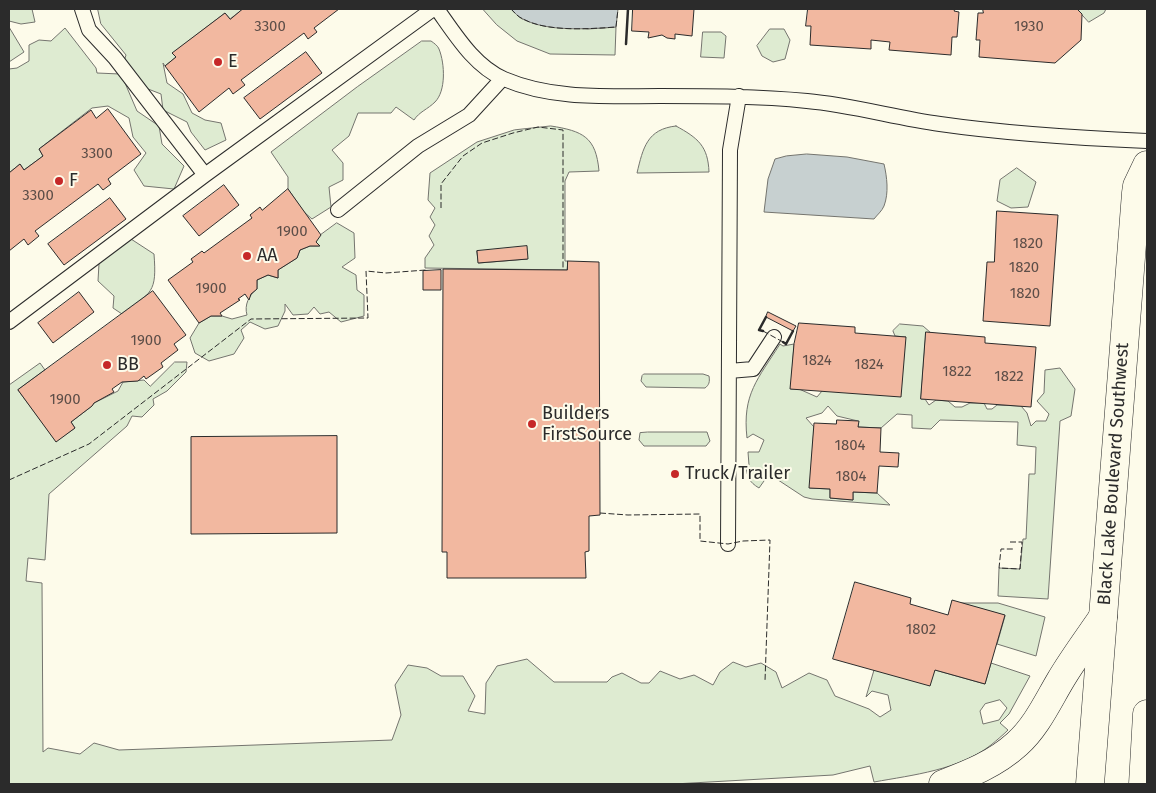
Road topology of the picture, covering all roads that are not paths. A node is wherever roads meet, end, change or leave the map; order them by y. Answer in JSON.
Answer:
{"nodes":[{"id":1,"x":82,"y":9,"type":"edge"},
{"id":2,"x":435,"y":9,"type":"edge"},
{"id":3,"x":502,"y":79,"type":"junction"},
{"id":4,"x":739,"y":96,"type":"junction"},
{"id":5,"x":1147,"y":141,"type":"edge"},
{"id":6,"x":1147,"y":165,"type":"edge"},
{"id":7,"x":205,"y":175,"type":"junction"},
{"id":8,"x":338,"y":210,"type":"dead end"},
{"id":9,"x":9,"y":322,"type":"edge"},
{"id":10,"x":774,"y":337,"type":"dead end"},
{"id":11,"x":729,"y":371,"type":"junction"},
{"id":12,"x":728,"y":544,"type":"dead end"},
{"id":13,"x":1102,"y":617,"type":"junction"},
{"id":14,"x":1147,"y":714,"type":"edge"},
{"id":15,"x":943,"y":784,"type":"edge"},
{"id":16,"x":1090,"y":784,"type":"edge"},
{"id":17,"x":1142,"y":784,"type":"edge"}],
"edges":[{"from":1,"to":7,"type":"lane"},
{"from":2,"to":3,"type":"lane"},
{"from":2,"to":7,"type":"lane"},
{"from":3,"to":4,"type":"lane"},
{"from":3,"to":8,"type":"lane"},
{"from":4,"to":5,"type":"lane"},
{"from":4,"to":11,"type":"lane"},
{"from":6,"to":13,"type":"main road","name":"Black Lake Boulevard Southwest"},
{"from":7,"to":9,"type":"lane"},
{"from":10,"to":11,"type":"lane"},
{"from":11,"to":12,"type":"lane"},
{"from":13,"to":15,"type":"main road"},
{"from":13,"to":16,"type":"main road","name":"Black Lake Boulevard Southwest"},
{"from":14,"to":17,"type":"main road"}]}
